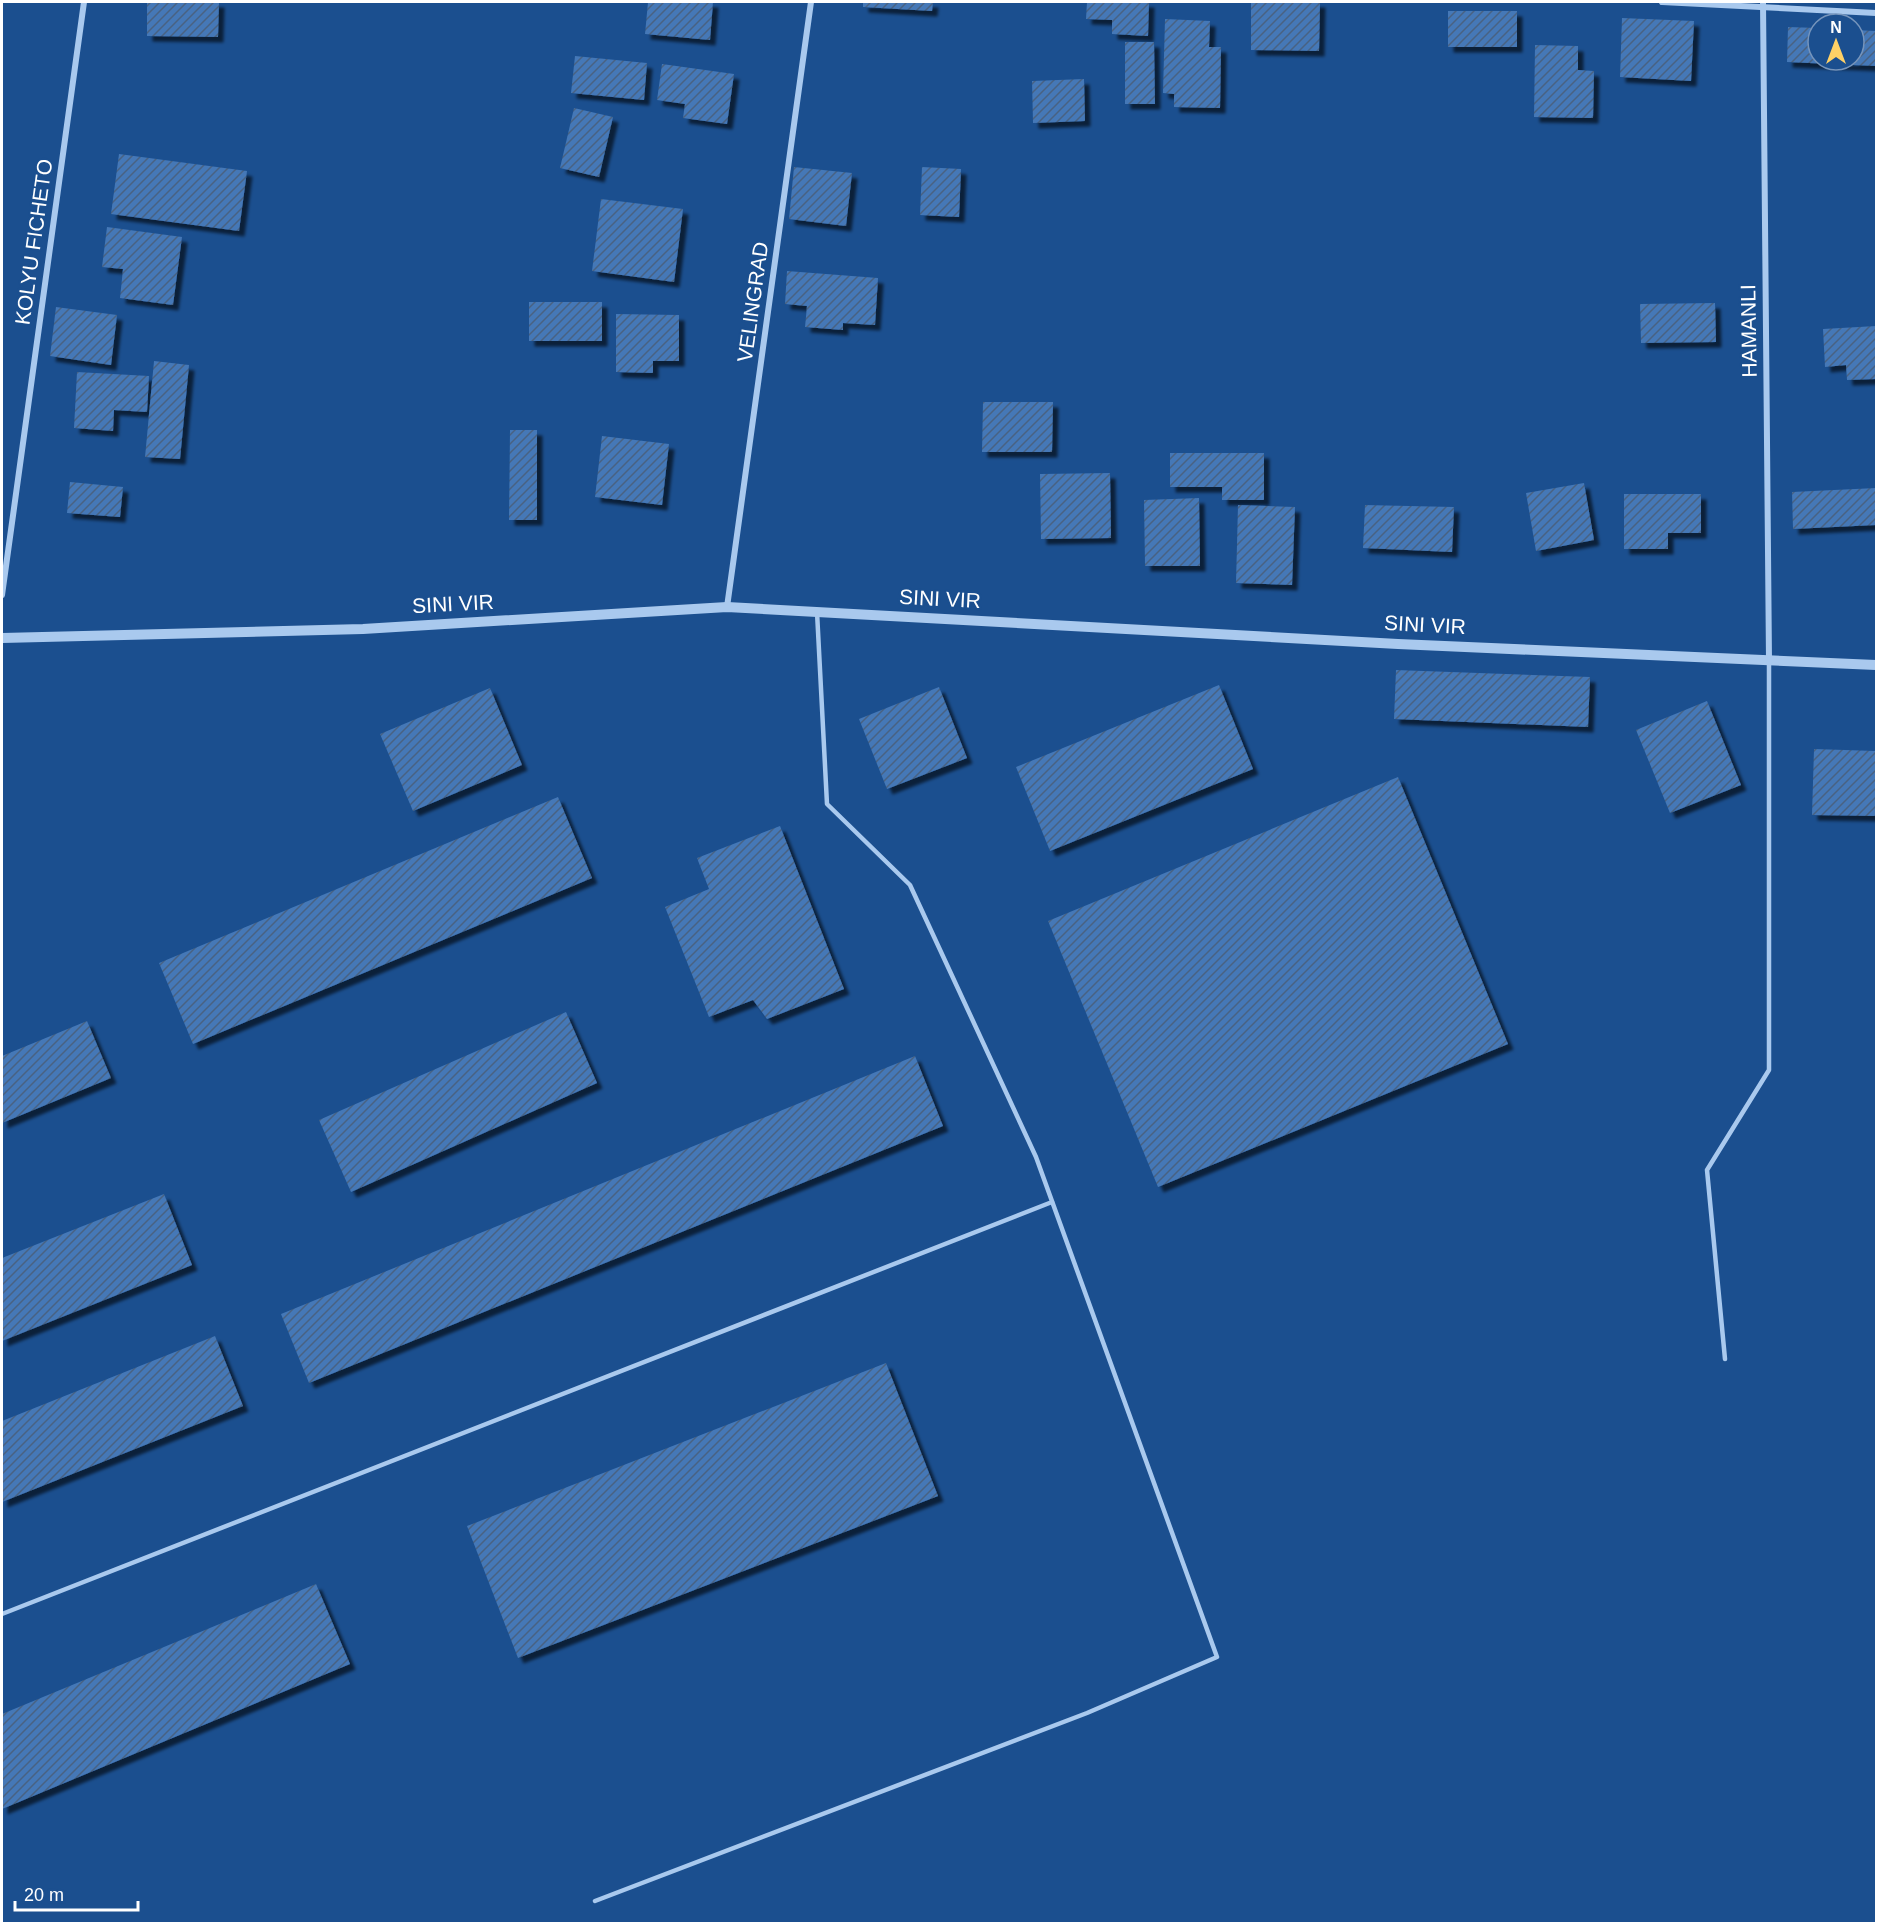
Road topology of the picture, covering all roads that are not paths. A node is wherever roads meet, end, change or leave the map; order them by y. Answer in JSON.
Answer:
{"nodes":[{"id":1,"x":84,"y":2,"type":"edge"},
{"id":2,"x":811,"y":2,"type":"edge"},
{"id":3,"x":1662,"y":2,"type":"edge"},
{"id":4,"x":1763,"y":4,"type":"edge"},
{"id":5,"x":1876,"y":13,"type":"edge"},
{"id":6,"x":2,"y":595,"type":"edge"},
{"id":7,"x":727,"y":607,"type":"junction"},
{"id":8,"x":817,"y":612,"type":"junction"},
{"id":9,"x":2,"y":638,"type":"edge"},
{"id":10,"x":1769,"y":661,"type":"junction"},
{"id":11,"x":1876,"y":665,"type":"edge"},
{"id":12,"x":1052,"y":1202,"type":"junction"},
{"id":13,"x":1725,"y":1359,"type":"dead end"},
{"id":14,"x":2,"y":1614,"type":"edge"},
{"id":15,"x":595,"y":1901,"type":"dead end"}],
"edges":[{"from":1,"to":6,"type":"street","name":"KOLYU FICHETO"},
{"from":2,"to":7,"type":"street","name":"VELINGRAD"},
{"from":3,"to":4,"type":"street"},
{"from":4,"to":5,"type":"street"},
{"from":4,"to":10,"type":"street","name":"HAMANLI"},
{"from":7,"to":8,"type":"street","name":"SINI VIR"},
{"from":7,"to":9,"type":"street","name":"SINI VIR"},
{"from":8,"to":10,"type":"street","name":"SINI VIR"},
{"from":8,"to":12,"type":"lane"},
{"from":10,"to":11,"type":"street","name":"SINI VIR"},
{"from":10,"to":13,"type":"lane"},
{"from":12,"to":14,"type":"lane"},
{"from":12,"to":15,"type":"lane"}]}
